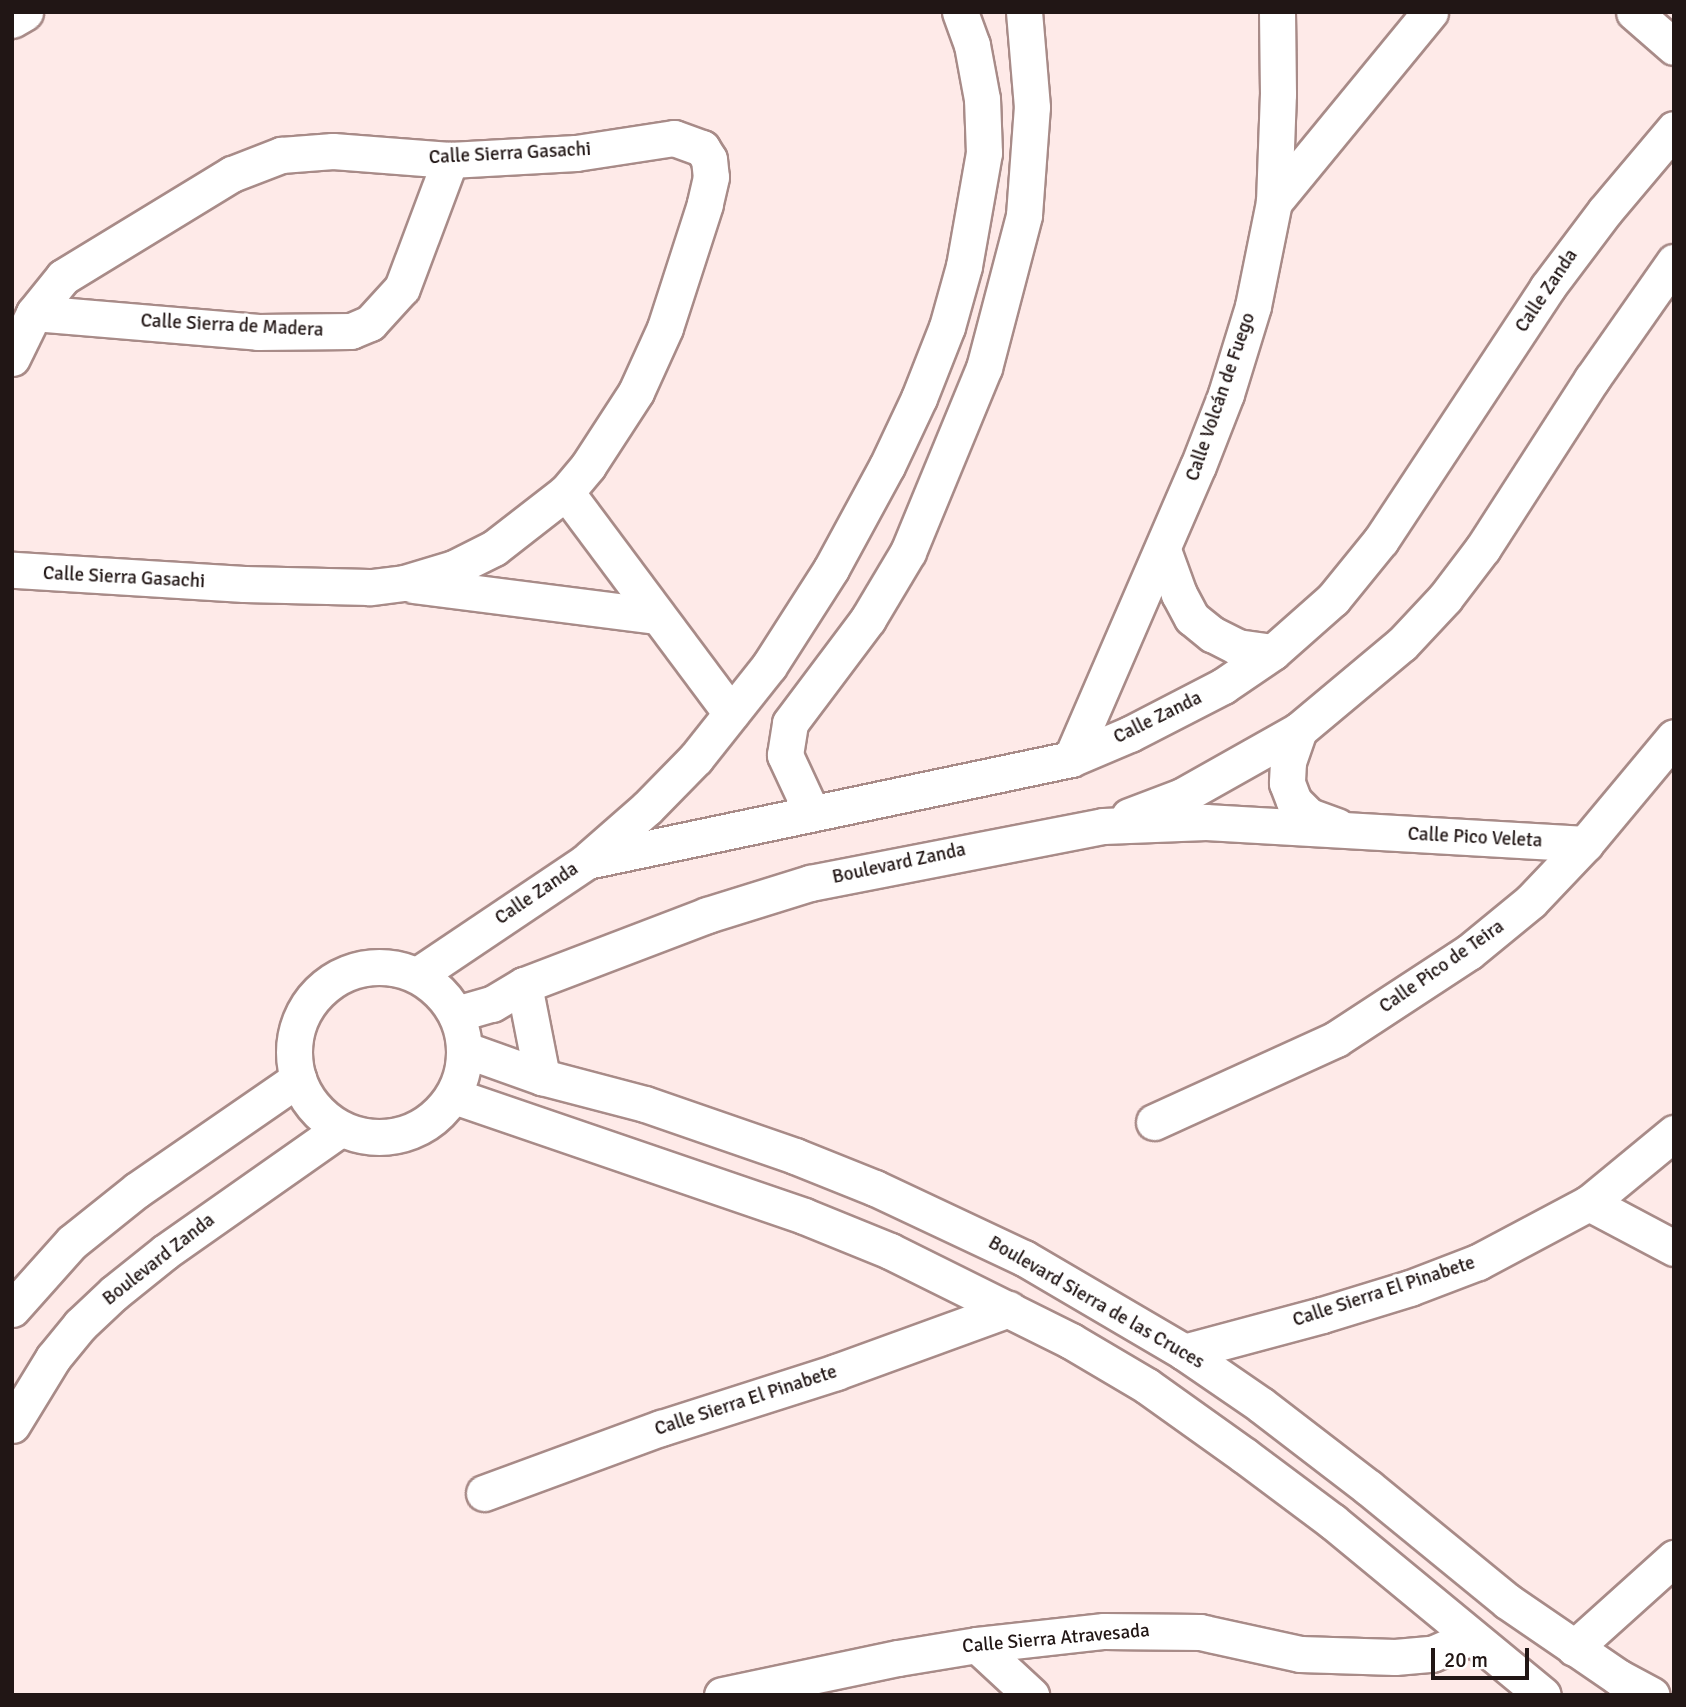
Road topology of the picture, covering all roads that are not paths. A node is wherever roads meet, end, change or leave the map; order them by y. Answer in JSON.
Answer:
{"nodes":[{"id":1,"x":24,"y":12,"type":"edge"},
{"id":2,"x":960,"y":12,"type":"edge"},
{"id":3,"x":1024,"y":12,"type":"edge"},
{"id":4,"x":1277,"y":12,"type":"edge"},
{"id":5,"x":1430,"y":12,"type":"edge"},
{"id":6,"x":1633,"y":12,"type":"edge"},
{"id":7,"x":12,"y":19,"type":"edge"},
{"id":8,"x":1674,"y":47,"type":"edge"},
{"id":9,"x":1674,"y":129,"type":"edge"},
{"id":10,"x":450,"y":160,"type":"junction"},
{"id":11,"x":1274,"y":202,"type":"junction"},
{"id":12,"x":1674,"y":262,"type":"edge"},
{"id":13,"x":34,"y":313,"type":"junction"},
{"id":14,"x":12,"y":358,"type":"edge"},
{"id":15,"x":887,"y":466,"type":"junction"},
{"id":16,"x":935,"y":489,"type":"junction"},
{"id":17,"x":566,"y":492,"type":"junction"},
{"id":18,"x":1163,"y":550,"type":"junction"},
{"id":19,"x":12,"y":570,"type":"edge"},
{"id":20,"x":404,"y":583,"type":"junction"},
{"id":21,"x":656,"y":616,"type":"junction"},
{"id":22,"x":1273,"y":652,"type":"junction"},
{"id":23,"x":731,"y":713,"type":"junction"},
{"id":24,"x":1299,"y":730,"type":"junction"},
{"id":25,"x":1674,"y":737,"type":"edge"},
{"id":26,"x":1070,"y":759,"type":"junction"},
{"id":27,"x":811,"y":811,"type":"junction"},
{"id":28,"x":1103,"y":826,"type":"junction"},
{"id":29,"x":1365,"y":832,"type":"junction"},
{"id":30,"x":1585,"y":844,"type":"junction"},
{"id":31,"x":587,"y":861,"type":"junction"},
{"id":32,"x":419,"y":974,"type":"junction"},
{"id":33,"x":524,"y":985,"type":"junction"},
{"id":34,"x":456,"y":1014,"type":"junction"},
{"id":35,"x":466,"y":1050,"type":"junction"},
{"id":36,"x":542,"y":1077,"type":"junction"},
{"id":37,"x":298,"y":1079,"type":"junction"},
{"id":38,"x":454,"y":1096,"type":"junction"},
{"id":39,"x":1154,"y":1122,"type":"dead end"},
{"id":40,"x":340,"y":1129,"type":"junction"},
{"id":41,"x":1674,"y":1133,"type":"edge"},
{"id":42,"x":1589,"y":1203,"type":"junction"},
{"id":43,"x":1674,"y":1248,"type":"edge"},
{"id":44,"x":12,"y":1309,"type":"edge"},
{"id":45,"x":1009,"y":1310,"type":"junction"},
{"id":46,"x":1184,"y":1352,"type":"junction"},
{"id":47,"x":12,"y":1425,"type":"edge"},
{"id":48,"x":484,"y":1493,"type":"dead end"},
{"id":49,"x":1674,"y":1558,"type":"edge"},
{"id":50,"x":1471,"y":1637,"type":"junction"},
{"id":51,"x":977,"y":1645,"type":"junction"},
{"id":52,"x":1574,"y":1648,"type":"junction"},
{"id":53,"x":722,"y":1695,"type":"edge"},
{"id":54,"x":1031,"y":1695,"type":"edge"},
{"id":55,"x":1543,"y":1695,"type":"edge"},
{"id":56,"x":1652,"y":1695,"type":"edge"}],
"edges":[{"from":1,"to":7,"type":"main road"},
{"from":2,"to":15,"type":"street"},
{"from":3,"to":16,"type":"street"},
{"from":4,"to":11,"type":"street","name":"Calle Volcán de Fuego"},
{"from":5,"to":11,"type":"street"},
{"from":6,"to":8,"type":"street"},
{"from":9,"to":22,"type":"street","name":"Calle Zanda"},
{"from":10,"to":13,"type":"street","name":"Calle Sierra Gasachi"},
{"from":10,"to":13,"type":"street","name":"Calle Sierra de Madera"},
{"from":10,"to":17,"type":"street","name":"Calle Sierra Gasachi"},
{"from":11,"to":18,"type":"street","name":"Calle Volcán de Fuego"},
{"from":12,"to":24,"type":"street"},
{"from":13,"to":14,"type":"street","name":"Calle Sierra Gasachi"},
{"from":15,"to":16,"type":"street"},
{"from":15,"to":23,"type":"street"},
{"from":16,"to":27,"type":"street"},
{"from":17,"to":20,"type":"street","name":"Calle Sierra Gasachi"},
{"from":17,"to":21,"type":"street"},
{"from":18,"to":22,"type":"street"},
{"from":18,"to":26,"type":"street","name":"Calle Volcán de Fuego"},
{"from":19,"to":20,"type":"street","name":"Calle Sierra Gasachi"},
{"from":20,"to":21,"type":"street","name":"Calle Sierra Gasachi"},
{"from":21,"to":23,"type":"street"},
{"from":22,"to":26,"type":"street","name":"Calle Zanda"},
{"from":23,"to":31,"type":"street"},
{"from":24,"to":28,"type":"street"},
{"from":24,"to":29,"type":"street"},
{"from":25,"to":30,"type":"street","name":"Calle Pico de Teira"},
{"from":26,"to":27,"type":"street","name":"Calle Zanda"},
{"from":27,"to":31,"type":"street","name":"Calle Zanda"},
{"from":28,"to":29,"type":"street","name":"Boulevard Zanda"},
{"from":28,"to":33,"type":"street","name":"Boulevard Zanda"},
{"from":29,"to":30,"type":"street","name":"Calle Pico Veleta"},
{"from":30,"to":39,"type":"street","name":"Calle Pico de Teira"},
{"from":31,"to":32,"type":"street","name":"Calle Zanda"},
{"from":32,"to":34,"type":"street"},
{"from":32,"to":37,"type":"street"},
{"from":33,"to":34,"type":"street","name":"Boulevard Zanda"},
{"from":33,"to":36,"type":"street"},
{"from":34,"to":35,"type":"street"},
{"from":35,"to":36,"type":"street","name":"Boulevard Sierra de las Cruces"},
{"from":35,"to":38,"type":"street"},
{"from":36,"to":46,"type":"street","name":"Boulevard Sierra de las Cruces"},
{"from":37,"to":40,"type":"street"},
{"from":37,"to":44,"type":"street"},
{"from":38,"to":40,"type":"street"},
{"from":38,"to":45,"type":"street"},
{"from":40,"to":47,"type":"street","name":"Boulevard Zanda"},
{"from":41,"to":42,"type":"street","name":"Calle Sierra El Pinabete"},
{"from":42,"to":43,"type":"street"},
{"from":42,"to":46,"type":"street","name":"Calle Sierra El Pinabete"},
{"from":45,"to":48,"type":"street","name":"Calle Sierra El Pinabete"},
{"from":45,"to":50,"type":"street"},
{"from":46,"to":52,"type":"street","name":"Boulevard Sierra de las Cruces"},
{"from":49,"to":52,"type":"street"},
{"from":50,"to":51,"type":"street","name":"Calle Sierra Atravesada"},
{"from":50,"to":55,"type":"street"},
{"from":51,"to":53,"type":"street","name":"Calle Sierra Atravesada"},
{"from":51,"to":54,"type":"street"},
{"from":52,"to":56,"type":"street","name":"Boulevard Sierra de las Cruces"}]}
